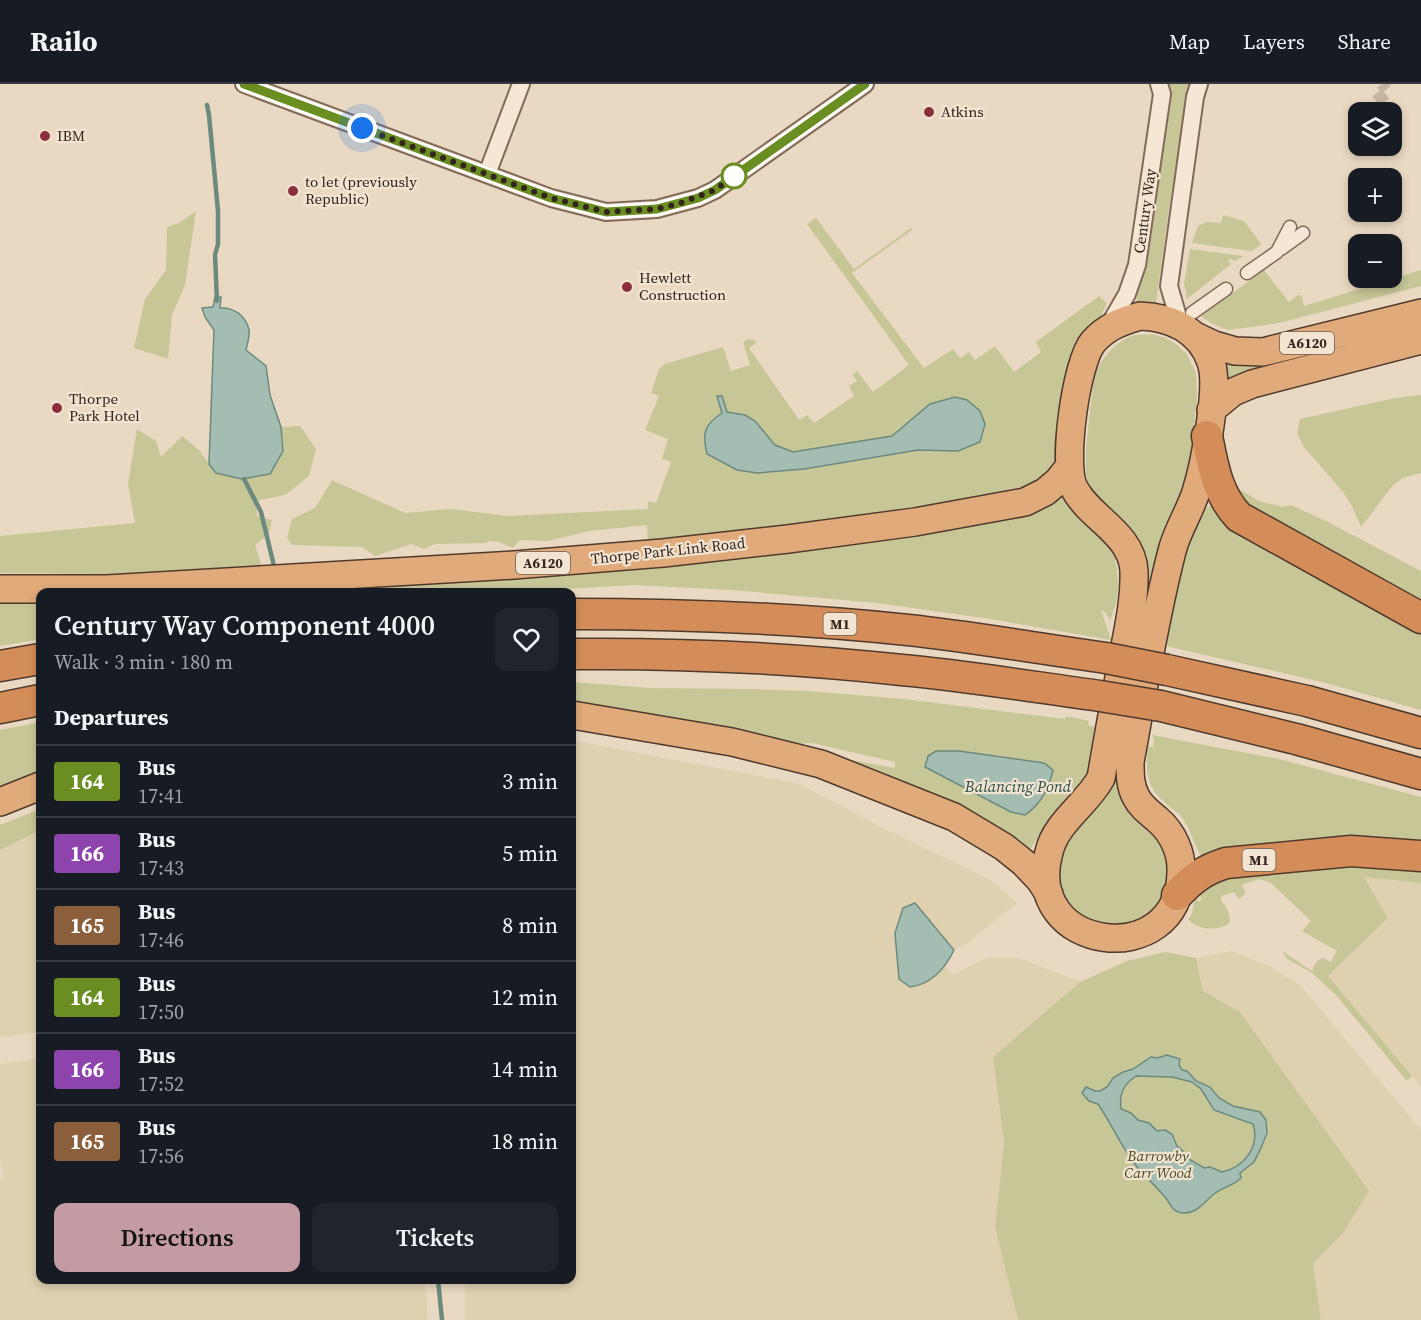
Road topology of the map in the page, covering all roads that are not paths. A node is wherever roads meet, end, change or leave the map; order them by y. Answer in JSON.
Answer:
{"nodes":[{"id":1,"x":244,"y":84,"type":"edge"},
{"id":2,"x":521,"y":84,"type":"edge"},
{"id":3,"x":865,"y":84,"type":"edge"},
{"id":4,"x":1160,"y":84,"type":"edge"},
{"id":5,"x":1199,"y":84,"type":"edge"},
{"id":6,"x":487,"y":174,"type":"junction"},
{"id":7,"x":1290,"y":226,"type":"dead end"},
{"id":8,"x":1303,"y":233,"type":"dead end"},
{"id":9,"x":1277,"y":252,"type":"junction"},
{"id":10,"x":1247,"y":273,"type":"dead end"},
{"id":11,"x":1226,"y":289,"type":"dead end"},
{"id":12,"x":1421,"y":313,"type":"edge"},
{"id":13,"x":1191,"y":326,"type":"junction"},
{"id":14,"x":1106,"y":330,"type":"junction"},
{"id":15,"x":1421,"y":340,"type":"edge"},
{"id":16,"x":1209,"y":423,"type":"junction"},
{"id":17,"x":1069,"y":467,"type":"junction"},
{"id":18,"x":124,"y":588,"type":"edge"},
{"id":19,"x":0,"y":590,"type":"edge"},
{"id":20,"x":36,"y":590,"type":"edge"},
{"id":21,"x":576,"y":614,"type":"edge"},
{"id":22,"x":1421,"y":618,"type":"edge"},
{"id":23,"x":576,"y":654,"type":"edge"},
{"id":24,"x":36,"y":660,"type":"edge"},
{"id":25,"x":0,"y":666,"type":"edge"},
{"id":26,"x":36,"y":701,"type":"edge"},
{"id":27,"x":0,"y":708,"type":"edge"},
{"id":28,"x":576,"y":716,"type":"edge"},
{"id":29,"x":1421,"y":733,"type":"edge"},
{"id":30,"x":1421,"y":774,"type":"edge"},
{"id":31,"x":36,"y":788,"type":"edge"},
{"id":32,"x":0,"y":802,"type":"edge"},
{"id":33,"x":1421,"y":856,"type":"edge"},
{"id":34,"x":1049,"y":894,"type":"junction"},
{"id":35,"x":1177,"y":895,"type":"junction"}],
"edges":[{"from":1,"to":6,"type":"street"},
{"from":2,"to":6,"type":"street"},
{"from":3,"to":6,"type":"street"},
{"from":4,"to":14,"type":"street","name":"Century Way"},
{"from":5,"to":13,"type":"street"},
{"from":7,"to":9,"type":"street"},
{"from":8,"to":9,"type":"street"},
{"from":9,"to":10,"type":"street"},
{"from":11,"to":13,"type":"street"},
{"from":12,"to":13,"type":"highway","number":"A6120"},
{"from":13,"to":14,"type":"highway"},
{"from":13,"to":16,"type":"highway"},
{"from":14,"to":17,"type":"highway"},
{"from":15,"to":16,"type":"highway","number":"A6120"},
{"from":16,"to":22,"type":"highway"},
{"from":16,"to":35,"type":"highway"},
{"from":17,"to":18,"type":"highway","name":"Thorpe Park Link Road","number":"A6120"},
{"from":17,"to":34,"type":"highway"},
{"from":19,"to":20,"type":"highway","name":"Thorpe Park Link Road","number":"A6120"},
{"from":21,"to":29,"type":"highway","number":"M1","bridge":true},
{"from":23,"to":30,"type":"highway","bridge":true},
{"from":24,"to":25,"type":"highway"},
{"from":26,"to":27,"type":"highway"},
{"from":28,"to":34,"type":"highway"},
{"from":31,"to":32,"type":"highway"},
{"from":33,"to":35,"type":"highway","number":"M1"},
{"from":34,"to":35,"type":"highway"}]}
